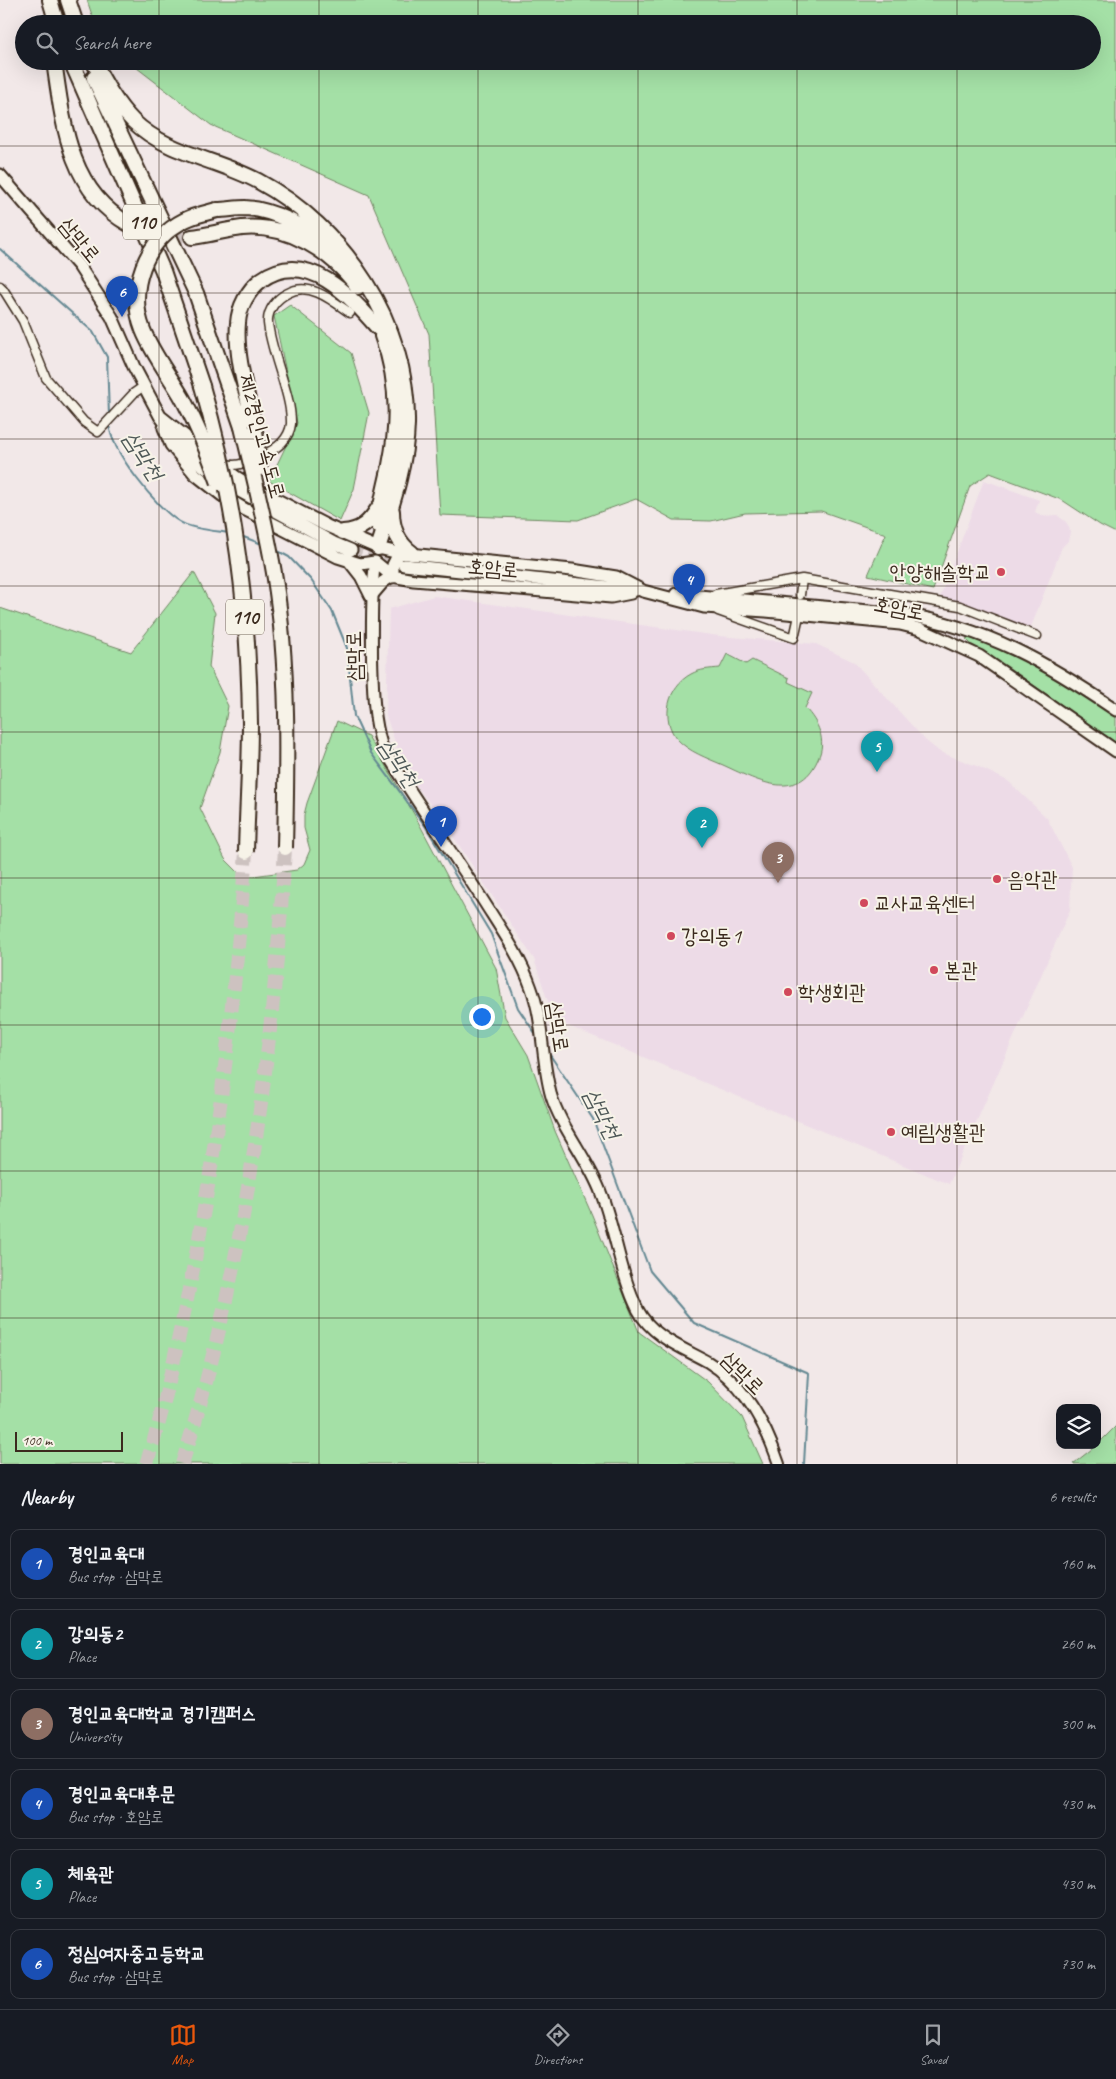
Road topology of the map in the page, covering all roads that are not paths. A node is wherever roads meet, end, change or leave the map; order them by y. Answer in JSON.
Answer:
{"nodes":[{"id":1,"x":44,"y":0,"type":"edge"},
{"id":2,"x":50,"y":0,"type":"edge"},
{"id":3,"x":68,"y":0,"type":"edge"},
{"id":4,"x":46,"y":15,"type":"edge"},
{"id":5,"x":54,"y":15,"type":"edge"},
{"id":6,"x":73,"y":15,"type":"edge"},
{"id":7,"x":56,"y":70,"type":"edge"},
{"id":8,"x":75,"y":70,"type":"edge"},
{"id":9,"x":91,"y":70,"type":"edge"},
{"id":10,"x":98,"y":70,"type":"edge"},
{"id":11,"x":0,"y":175,"type":"edge"},
{"id":12,"x":128,"y":224,"type":"tunnel mouth"},
{"id":13,"x":192,"y":237,"type":"tunnel mouth"},
{"id":14,"x":359,"y":274,"type":"junction"},
{"id":15,"x":0,"y":286,"type":"edge"},
{"id":16,"x":350,"y":314,"type":"dead end"},
{"id":17,"x":378,"y":328,"type":"junction"},
{"id":18,"x":144,"y":386,"type":"junction"},
{"id":19,"x":160,"y":416,"type":"junction"},
{"id":20,"x":249,"y":429,"type":"junction"},
{"id":21,"x":212,"y":458,"type":"junction"},
{"id":22,"x":388,"y":500,"type":"junction"},
{"id":23,"x":234,"y":524,"type":"junction"},
{"id":24,"x":342,"y":532,"type":"junction"},
{"id":25,"x":357,"y":539,"type":"junction"},
{"id":26,"x":377,"y":555,"type":"junction"},
{"id":27,"x":350,"y":556,"type":"junction"},
{"id":28,"x":338,"y":557,"type":"junction"},
{"id":29,"x":405,"y":557,"type":"junction"},
{"id":30,"x":392,"y":576,"type":"junction"},
{"id":31,"x":802,"y":579,"type":"junction"},
{"id":32,"x":643,"y":591,"type":"junction"},
{"id":33,"x":800,"y":595,"type":"dead end"},
{"id":34,"x":371,"y":596,"type":"junction"},
{"id":35,"x":704,"y":601,"type":"junction"},
{"id":36,"x":798,"y":620,"type":"dead end"},
{"id":37,"x":1037,"y":636,"type":"dead end"},
{"id":38,"x":1116,"y":710,"type":"edge"},
{"id":39,"x":1116,"y":751,"type":"edge"},
{"id":40,"x":285,"y":848,"type":"tunnel mouth"},
{"id":41,"x":246,"y":852,"type":"tunnel mouth"},
{"id":42,"x":779,"y":1464,"type":"edge"}],
"edges":[{"from":1,"to":4,"type":"highway"},
{"from":2,"to":5,"type":"highway"},
{"from":3,"to":6,"type":"highway"},
{"from":7,"to":12,"type":"highway"},
{"from":8,"to":23,"type":"highway","number":"110","bridge":true},
{"from":9,"to":20,"type":"highway","name":"제2경인고속도로","number":"110"},
{"from":10,"to":14,"type":"highway"},
{"from":11,"to":18,"type":"main road","name":"삼막로"},
{"from":13,"to":17,"type":"highway"},
{"from":14,"to":22,"type":"highway"},
{"from":14,"to":23,"type":"highway","bridge":true},
{"from":15,"to":18,"type":"street"},
{"from":16,"to":21,"type":"street"},
{"from":17,"to":20,"type":"highway"},
{"from":17,"to":22,"type":"highway"},
{"from":18,"to":19,"type":"main road","name":"삼막로"},
{"from":19,"to":21,"type":"main road","name":"삼막로"},
{"from":19,"to":27,"type":"main road","name":"삼막로"},
{"from":19,"to":28,"type":"main road","name":"삼막로"},
{"from":20,"to":40,"type":"highway","name":"제2경인고속도로","number":"110","bridge":true},
{"from":21,"to":24,"type":"main road","name":"삼막로"},
{"from":22,"to":24,"type":"highway"},
{"from":22,"to":26,"type":"highway"},
{"from":22,"to":29,"type":"highway"},
{"from":23,"to":41,"type":"highway","number":"110","bridge":true},
{"from":24,"to":25,"type":"main road","name":"삼막로"},
{"from":25,"to":26,"type":"main road","name":"삼막로"},
{"from":25,"to":28,"type":"main road"},
{"from":26,"to":27,"type":"main road","name":"삼막로"},
{"from":26,"to":29,"type":"main road","name":"호암로"},
{"from":26,"to":30,"type":"main road"},
{"from":26,"to":34,"type":"street","name":"삼막로"},
{"from":27,"to":28,"type":"main road","name":"삼막로"},
{"from":27,"to":34,"type":"main road"},
{"from":29,"to":30,"type":"main road"},
{"from":29,"to":32,"type":"main road","name":"호암로"},
{"from":30,"to":32,"type":"main road","name":"호암로"},
{"from":30,"to":34,"type":"main road"},
{"from":31,"to":33,"type":"street"},
{"from":31,"to":35,"type":"street"},
{"from":31,"to":37,"type":"street"},
{"from":32,"to":35,"type":"main road","name":"호암로"},
{"from":34,"to":42,"type":"street","name":"삼막로"},
{"from":35,"to":36,"type":"street"},
{"from":35,"to":38,"type":"main road","name":"호암로"},
{"from":35,"to":39,"type":"main road","name":"호암로"}]}
